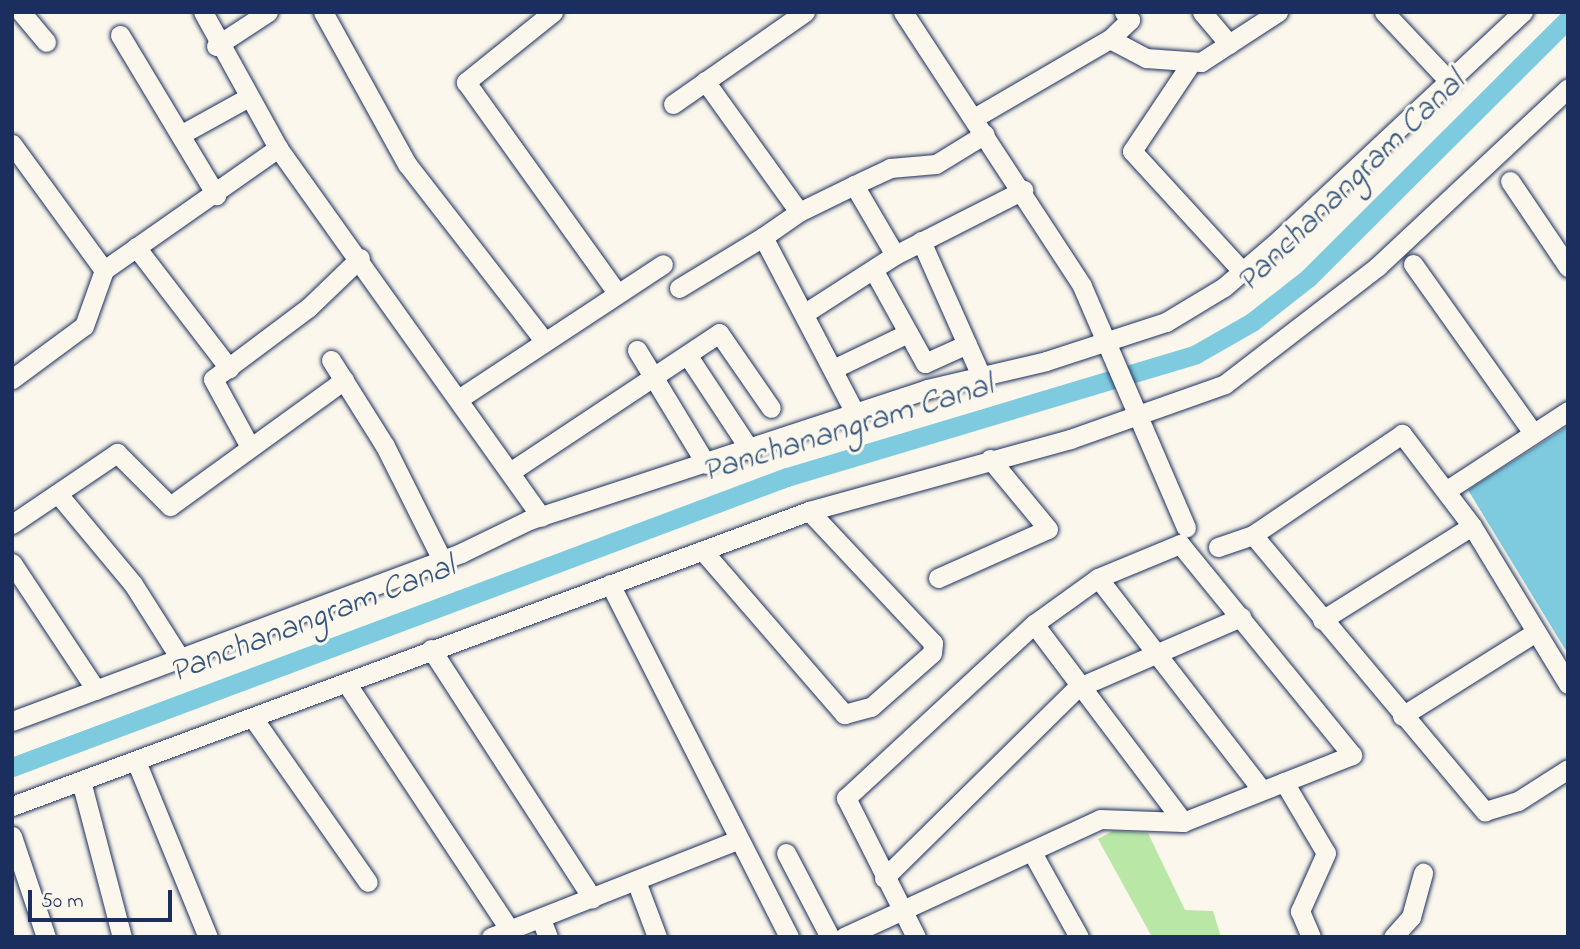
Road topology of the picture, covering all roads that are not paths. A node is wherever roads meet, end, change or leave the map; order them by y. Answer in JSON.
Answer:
{"nodes":[{"id":1,"x":21,"y":12,"type":"edge"},
{"id":2,"x":203,"y":12,"type":"edge"},
{"id":3,"x":268,"y":12,"type":"edge"},
{"id":4,"x":323,"y":12,"type":"edge"},
{"id":5,"x":553,"y":12,"type":"edge"},
{"id":6,"x":805,"y":12,"type":"edge"},
{"id":7,"x":903,"y":12,"type":"edge"},
{"id":8,"x":1124,"y":12,"type":"edge"},
{"id":9,"x":1202,"y":12,"type":"edge"},
{"id":10,"x":1278,"y":12,"type":"edge"},
{"id":11,"x":1523,"y":12,"type":"edge"},
{"id":12,"x":1385,"y":13,"type":"edge"},
{"id":13,"x":120,"y":35,"type":"dead end"},
{"id":14,"x":1110,"y":39,"type":"junction"},
{"id":15,"x":46,"y":41,"type":"dead end"},
{"id":16,"x":1229,"y":44,"type":"junction"},
{"id":17,"x":216,"y":46,"type":"junction"},
{"id":18,"x":1191,"y":63,"type":"junction"},
{"id":19,"x":705,"y":81,"type":"junction"},
{"id":20,"x":1450,"y":82,"type":"junction"},
{"id":21,"x":1568,"y":88,"type":"edge"},
{"id":22,"x":247,"y":99,"type":"junction"},
{"id":23,"x":673,"y":104,"type":"dead end"},
{"id":24,"x":980,"y":126,"type":"junction"},
{"id":25,"x":180,"y":135,"type":"junction"},
{"id":26,"x":12,"y":144,"type":"edge"},
{"id":27,"x":278,"y":148,"type":"junction"},
{"id":28,"x":19,"y":167,"type":"edge"},
{"id":29,"x":1510,"y":181,"type":"dead end"},
{"id":30,"x":854,"y":185,"type":"junction"},
{"id":31,"x":1023,"y":190,"type":"junction"},
{"id":32,"x":216,"y":195,"type":"junction"},
{"id":33,"x":799,"y":212,"type":"junction"},
{"id":34,"x":763,"y":237,"type":"junction"},
{"id":35,"x":921,"y":241,"type":"junction"},
{"id":36,"x":136,"y":247,"type":"junction"},
{"id":37,"x":895,"y":255,"type":"junction"},
{"id":38,"x":360,"y":258,"type":"junction"},
{"id":39,"x":663,"y":264,"type":"dead end"},
{"id":40,"x":1413,"y":264,"type":"dead end"},
{"id":41,"x":1568,"y":267,"type":"edge"},
{"id":42,"x":104,"y":270,"type":"junction"},
{"id":43,"x":1241,"y":270,"type":"junction"},
{"id":44,"x":874,"y":271,"type":"junction"},
{"id":45,"x":679,"y":288,"type":"dead end"},
{"id":46,"x":617,"y":293,"type":"junction"},
{"id":47,"x":805,"y":313,"type":"junction"},
{"id":48,"x":908,"y":333,"type":"junction"},
{"id":49,"x":1106,"y":340,"type":"junction"},
{"id":50,"x":545,"y":342,"type":"junction"},
{"id":51,"x":967,"y":344,"type":"junction"},
{"id":52,"x":638,"y":350,"type":"dead end"},
{"id":53,"x":688,"y":356,"type":"junction"},
{"id":54,"x":331,"y":360,"type":"dead end"},
{"id":55,"x":229,"y":368,"type":"junction"},
{"id":56,"x":835,"y":368,"type":"junction"},
{"id":57,"x":982,"y":378,"type":"junction"},
{"id":58,"x":12,"y":379,"type":"edge"},
{"id":59,"x":344,"y":380,"type":"junction"},
{"id":60,"x":655,"y":381,"type":"junction"},
{"id":61,"x":460,"y":398,"type":"junction"},
{"id":62,"x":771,"y":408,"type":"dead end"},
{"id":63,"x":1568,"y":411,"type":"edge"},
{"id":64,"x":855,"y":413,"type":"junction"},
{"id":65,"x":1134,"y":417,"type":"junction"},
{"id":66,"x":1534,"y":433,"type":"junction"},
{"id":67,"x":250,"y":447,"type":"junction"},
{"id":68,"x":750,"y":450,"type":"junction"},
{"id":69,"x":990,"y":459,"type":"junction"},
{"id":70,"x":706,"y":464,"type":"junction"},
{"id":71,"x":510,"y":472,"type":"junction"},
{"id":72,"x":1447,"y":489,"type":"junction"},
{"id":73,"x":58,"y":494,"type":"junction"},
{"id":74,"x":809,"y":512,"type":"junction"},
{"id":75,"x":541,"y":516,"type":"junction"},
{"id":76,"x":12,"y":524,"type":"edge"},
{"id":77,"x":1472,"y":526,"type":"junction"},
{"id":78,"x":1186,"y":527,"type":"dead end"},
{"id":79,"x":1253,"y":535,"type":"junction"},
{"id":80,"x":1218,"y":547,"type":"dead end"},
{"id":81,"x":703,"y":551,"type":"junction"},
{"id":82,"x":442,"y":560,"type":"junction"},
{"id":83,"x":12,"y":563,"type":"edge"},
{"id":84,"x":938,"y":578,"type":"dead end"},
{"id":85,"x":1098,"y":578,"type":"junction"},
{"id":86,"x":610,"y":584,"type":"junction"},
{"id":87,"x":1241,"y":617,"type":"junction"},
{"id":88,"x":1322,"y":620,"type":"junction"},
{"id":89,"x":1034,"y":624,"type":"junction"},
{"id":90,"x":1536,"y":632,"type":"junction"},
{"id":91,"x":431,"y":649,"type":"junction"},
{"id":92,"x":1155,"y":652,"type":"junction"},
{"id":93,"x":180,"y":658,"type":"junction"},
{"id":94,"x":347,"y":684,"type":"junction"},
{"id":95,"x":1568,"y":684,"type":"edge"},
{"id":96,"x":1077,"y":688,"type":"junction"},
{"id":97,"x":96,"y":690,"type":"junction"},
{"id":98,"x":1402,"y":716,"type":"junction"},
{"id":99,"x":253,"y":719,"type":"junction"},
{"id":100,"x":12,"y":721,"type":"edge"},
{"id":101,"x":136,"y":761,"type":"junction"},
{"id":102,"x":1568,"y":769,"type":"edge"},
{"id":103,"x":80,"y":781,"type":"junction"},
{"id":104,"x":1284,"y":782,"type":"junction"},
{"id":105,"x":1262,"y":790,"type":"junction"},
{"id":106,"x":12,"y":806,"type":"edge"},
{"id":107,"x":1183,"y":822,"type":"junction"},
{"id":108,"x":12,"y":836,"type":"edge"},
{"id":109,"x":737,"y":840,"type":"junction"},
{"id":110,"x":786,"y":853,"type":"dead end"},
{"id":111,"x":1033,"y":854,"type":"junction"},
{"id":112,"x":1423,"y":873,"type":"dead end"},
{"id":113,"x":884,"y":878,"type":"junction"},
{"id":114,"x":636,"y":881,"type":"junction"},
{"id":115,"x":368,"y":882,"type":"dead end"},
{"id":116,"x":592,"y":898,"type":"junction"},
{"id":117,"x":902,"y":911,"type":"junction"},
{"id":118,"x":545,"y":928,"type":"edge"},
{"id":119,"x":510,"y":930,"type":"junction"},
{"id":120,"x":46,"y":937,"type":"edge"},
{"id":121,"x":122,"y":937,"type":"edge"},
{"id":122,"x":208,"y":937,"type":"edge"},
{"id":123,"x":491,"y":937,"type":"edge"},
{"id":124,"x":657,"y":937,"type":"edge"},
{"id":125,"x":789,"y":937,"type":"edge"},
{"id":126,"x":830,"y":937,"type":"edge"},
{"id":127,"x":844,"y":937,"type":"edge"},
{"id":128,"x":916,"y":937,"type":"edge"},
{"id":129,"x":1079,"y":937,"type":"edge"},
{"id":130,"x":1311,"y":937,"type":"edge"},
{"id":131,"x":1393,"y":937,"type":"edge"}],
"edges":[{"from":1,"to":15,"type":"street"},
{"from":2,"to":17,"type":"street"},
{"from":3,"to":17,"type":"street"},
{"from":4,"to":50,"type":"street"},
{"from":5,"to":46,"type":"street"},
{"from":6,"to":19,"type":"street"},
{"from":7,"to":24,"type":"street"},
{"from":8,"to":14,"type":"street"},
{"from":9,"to":16,"type":"street"},
{"from":10,"to":16,"type":"street"},
{"from":11,"to":20,"type":"street"},
{"from":12,"to":20,"type":"street"},
{"from":13,"to":25,"type":"street"},
{"from":14,"to":18,"type":"street"},
{"from":14,"to":24,"type":"street"},
{"from":16,"to":18,"type":"street"},
{"from":17,"to":22,"type":"street"},
{"from":18,"to":43,"type":"street"},
{"from":19,"to":23,"type":"street"},
{"from":19,"to":33,"type":"street"},
{"from":20,"to":43,"type":"street"},
{"from":21,"to":65,"type":"street"},
{"from":22,"to":25,"type":"street"},
{"from":22,"to":27,"type":"street"},
{"from":24,"to":30,"type":"street"},
{"from":24,"to":31,"type":"street"},
{"from":25,"to":32,"type":"street"},
{"from":26,"to":28,"type":"street"},
{"from":27,"to":32,"type":"street"},
{"from":27,"to":38,"type":"street"},
{"from":28,"to":42,"type":"street"},
{"from":29,"to":41,"type":"street"},
{"from":30,"to":33,"type":"street"},
{"from":30,"to":37,"type":"street"},
{"from":31,"to":35,"type":"street"},
{"from":31,"to":49,"type":"street"},
{"from":32,"to":36,"type":"street"},
{"from":33,"to":34,"type":"street"},
{"from":34,"to":45,"type":"street"},
{"from":34,"to":47,"type":"street"},
{"from":35,"to":37,"type":"street"},
{"from":35,"to":51,"type":"street"},
{"from":36,"to":42,"type":"street"},
{"from":36,"to":55,"type":"street"},
{"from":37,"to":44,"type":"street"},
{"from":38,"to":55,"type":"street"},
{"from":38,"to":61,"type":"street"},
{"from":39,"to":46,"type":"street"},
{"from":40,"to":66,"type":"street"},
{"from":42,"to":58,"type":"street"},
{"from":43,"to":49,"type":"street"},
{"from":44,"to":47,"type":"street"},
{"from":44,"to":48,"type":"street"},
{"from":46,"to":50,"type":"street"},
{"from":47,"to":56,"type":"street"},
{"from":48,"to":51,"type":"street"},
{"from":48,"to":56,"type":"street"},
{"from":49,"to":57,"type":"street"},
{"from":49,"to":65,"type":"street"},
{"from":50,"to":61,"type":"street"},
{"from":51,"to":57,"type":"street"},
{"from":52,"to":60,"type":"street"},
{"from":53,"to":60,"type":"street"},
{"from":53,"to":62,"type":"street"},
{"from":53,"to":68,"type":"street"},
{"from":54,"to":59,"type":"street"},
{"from":55,"to":67,"type":"street"},
{"from":56,"to":64,"type":"street"},
{"from":57,"to":64,"type":"street"},
{"from":59,"to":67,"type":"street"},
{"from":59,"to":82,"type":"street"},
{"from":60,"to":70,"type":"street"},
{"from":60,"to":71,"type":"street"},
{"from":61,"to":71,"type":"street"},
{"from":63,"to":66,"type":"street"},
{"from":64,"to":68,"type":"street"},
{"from":65,"to":69,"type":"street"},
{"from":65,"to":78,"type":"street"},
{"from":66,"to":72,"type":"street"},
{"from":67,"to":73,"type":"street"},
{"from":68,"to":70,"type":"street"},
{"from":69,"to":74,"type":"street"},
{"from":69,"to":84,"type":"street"},
{"from":70,"to":75,"type":"street"},
{"from":71,"to":75,"type":"street"},
{"from":72,"to":77,"type":"street"},
{"from":72,"to":79,"type":"street"},
{"from":73,"to":76,"type":"street"},
{"from":73,"to":93,"type":"street"},
{"from":74,"to":81,"type":"street"},
{"from":74,"to":81,"type":"street"},
{"from":75,"to":82,"type":"street"},
{"from":77,"to":88,"type":"street"},
{"from":77,"to":90,"type":"street"},
{"from":79,"to":80,"type":"street"},
{"from":79,"to":88,"type":"street"},
{"from":81,"to":86,"type":"street"},
{"from":82,"to":93,"type":"street"},
{"from":83,"to":97,"type":"street"},
{"from":85,"to":87,"type":"street"},
{"from":85,"to":89,"type":"street"},
{"from":85,"to":92,"type":"street"},
{"from":86,"to":91,"type":"street"},
{"from":86,"to":109,"type":"street"},
{"from":87,"to":92,"type":"street"},
{"from":87,"to":104,"type":"street"},
{"from":88,"to":98,"type":"street"},
{"from":89,"to":96,"type":"street"},
{"from":89,"to":113,"type":"street"},
{"from":90,"to":95,"type":"street"},
{"from":90,"to":98,"type":"street"},
{"from":91,"to":94,"type":"street"},
{"from":91,"to":116,"type":"street"},
{"from":92,"to":96,"type":"street"},
{"from":92,"to":105,"type":"street"},
{"from":93,"to":97,"type":"street"},
{"from":94,"to":99,"type":"street"},
{"from":94,"to":119,"type":"street"},
{"from":96,"to":107,"type":"street"},
{"from":96,"to":113,"type":"street"},
{"from":97,"to":100,"type":"street"},
{"from":98,"to":102,"type":"street"},
{"from":99,"to":101,"type":"street"},
{"from":99,"to":115,"type":"street"},
{"from":101,"to":103,"type":"street"},
{"from":101,"to":122,"type":"street"},
{"from":103,"to":106,"type":"street"},
{"from":103,"to":121,"type":"street"},
{"from":104,"to":105,"type":"street"},
{"from":104,"to":130,"type":"street"},
{"from":105,"to":107,"type":"street"},
{"from":107,"to":111,"type":"street"},
{"from":108,"to":120,"type":"street"},
{"from":109,"to":114,"type":"street"},
{"from":109,"to":125,"type":"street"},
{"from":110,"to":126,"type":"street"},
{"from":111,"to":117,"type":"street"},
{"from":111,"to":129,"type":"street"},
{"from":112,"to":131,"type":"street"},
{"from":113,"to":117,"type":"street"},
{"from":114,"to":116,"type":"street"},
{"from":114,"to":124,"type":"street"},
{"from":116,"to":118,"type":"street"},
{"from":117,"to":127,"type":"street"},
{"from":117,"to":128,"type":"street"},
{"from":118,"to":119,"type":"street"},
{"from":119,"to":123,"type":"street"}]}
